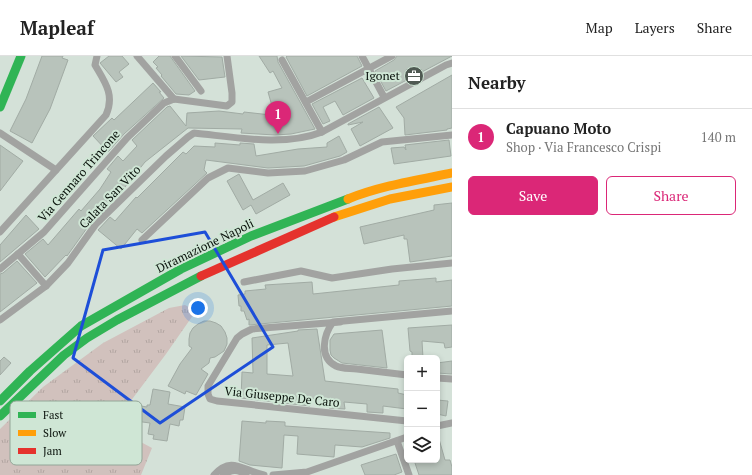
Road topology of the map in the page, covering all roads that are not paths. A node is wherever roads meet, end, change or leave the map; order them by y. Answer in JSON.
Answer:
{"nodes":[{"id":1,"x":21,"y":56,"type":"edge"},
{"id":2,"x":97,"y":56,"type":"edge"},
{"id":3,"x":175,"y":56,"type":"edge"},
{"id":4,"x":180,"y":56,"type":"edge"},
{"id":5,"x":227,"y":56,"type":"edge"},
{"id":6,"x":362,"y":56,"type":"edge"},
{"id":7,"x":392,"y":56,"type":"edge"},
{"id":8,"x":141,"y":58,"type":"edge"},
{"id":9,"x":282,"y":60,"type":"dead end"},
{"id":10,"x":452,"y":63,"type":"edge"},
{"id":11,"x":368,"y":69,"type":"junction"},
{"id":12,"x":200,"y":82,"type":"dead end"},
{"id":13,"x":201,"y":91,"type":"dead end"},
{"id":14,"x":384,"y":98,"type":"junction"},
{"id":15,"x":174,"y":99,"type":"junction"},
{"id":16,"x":306,"y":102,"type":"junction"},
{"id":17,"x":0,"y":107,"type":"edge"},
{"id":18,"x":322,"y":132,"type":"junction"},
{"id":19,"x":0,"y":133,"type":"edge"},
{"id":20,"x":452,"y":135,"type":"edge"},
{"id":21,"x":56,"y":170,"type":"junction"},
{"id":22,"x":452,"y":173,"type":"edge"},
{"id":23,"x":452,"y":187,"type":"edge"},
{"id":24,"x":0,"y":232,"type":"edge"},
{"id":25,"x":142,"y":240,"type":"dead end"},
{"id":26,"x":18,"y":254,"type":"junction"},
{"id":27,"x":452,"y":263,"type":"edge"},
{"id":28,"x":0,"y":269,"type":"edge"},
{"id":29,"x":244,"y":282,"type":"dead end"},
{"id":30,"x":46,"y":286,"type":"junction"},
{"id":31,"x":452,"y":312,"type":"edge"},
{"id":32,"x":0,"y":320,"type":"edge"},
{"id":33,"x":340,"y":322,"type":"junction"},
{"id":34,"x":404,"y":375,"type":"edge"},
{"id":35,"x":440,"y":378,"type":"edge"},
{"id":36,"x":452,"y":379,"type":"edge"},
{"id":37,"x":0,"y":401,"type":"edge"},
{"id":38,"x":16,"y":401,"type":"edge"},
{"id":39,"x":10,"y":406,"type":"edge"},
{"id":40,"x":0,"y":416,"type":"edge"},
{"id":41,"x":404,"y":421,"type":"edge"},
{"id":42,"x":452,"y":424,"type":"edge"},
{"id":43,"x":440,"y":425,"type":"edge"},
{"id":44,"x":404,"y":438,"type":"edge"},
{"id":45,"x":397,"y":441,"type":"junction"},
{"id":46,"x":222,"y":472,"type":"edge"},
{"id":47,"x":308,"y":473,"type":"edge"},
{"id":48,"x":209,"y":475,"type":"edge"},
{"id":49,"x":214,"y":475,"type":"edge"},
{"id":50,"x":246,"y":475,"type":"edge"},
{"id":51,"x":264,"y":475,"type":"edge"},
{"id":52,"x":273,"y":475,"type":"edge"},
{"id":53,"x":409,"y":475,"type":"edge"}],
"edges":[{"from":1,"to":17,"type":"main road"},
{"from":2,"to":21,"type":"street"},
{"from":3,"to":13,"type":"street"},
{"from":4,"to":12,"type":"street"},
{"from":5,"to":15,"type":"street"},
{"from":6,"to":11,"type":"street"},
{"from":7,"to":11,"type":"street"},
{"from":8,"to":15,"type":"street"},
{"from":9,"to":16,"type":"street"},
{"from":10,"to":14,"type":"street","name":"Calata San Vito"},
{"from":11,"to":14,"type":"street"},
{"from":11,"to":16,"type":"street"},
{"from":14,"to":18,"type":"street","name":"Calata San Vito"},
{"from":15,"to":26,"type":"street","name":"Via Gennaro Trincone"},
{"from":16,"to":18,"type":"street"},
{"from":18,"to":30,"type":"street","name":"Calata San Vito"},
{"from":19,"to":21,"type":"street"},
{"from":20,"to":25,"type":"street"},
{"from":21,"to":24,"type":"street"},
{"from":22,"to":37,"type":"main road","name":"Diramazione Napoli"},
{"from":23,"to":38,"type":"main road"},
{"from":26,"to":28,"type":"street","name":"Via Gennaro Trincone"},
{"from":26,"to":30,"type":"street"},
{"from":27,"to":29,"type":"street"},
{"from":30,"to":32,"type":"street","name":"Calata San Vito"},
{"from":31,"to":33,"type":"street"},
{"from":33,"to":34,"type":"street"},
{"from":33,"to":41,"type":"street","name":"Via Giuseppe De Caro"},
{"from":35,"to":36,"type":"street"},
{"from":39,"to":40,"type":"main road"},
{"from":42,"to":43,"type":"street"},
{"from":44,"to":45,"type":"street"},
{"from":45,"to":47,"type":"street"},
{"from":45,"to":53,"type":"street"},
{"from":46,"to":48,"type":"street"},
{"from":46,"to":49,"type":"street"},
{"from":46,"to":50,"type":"street"},
{"from":46,"to":51,"type":"street"},
{"from":47,"to":52,"type":"street"}]}
